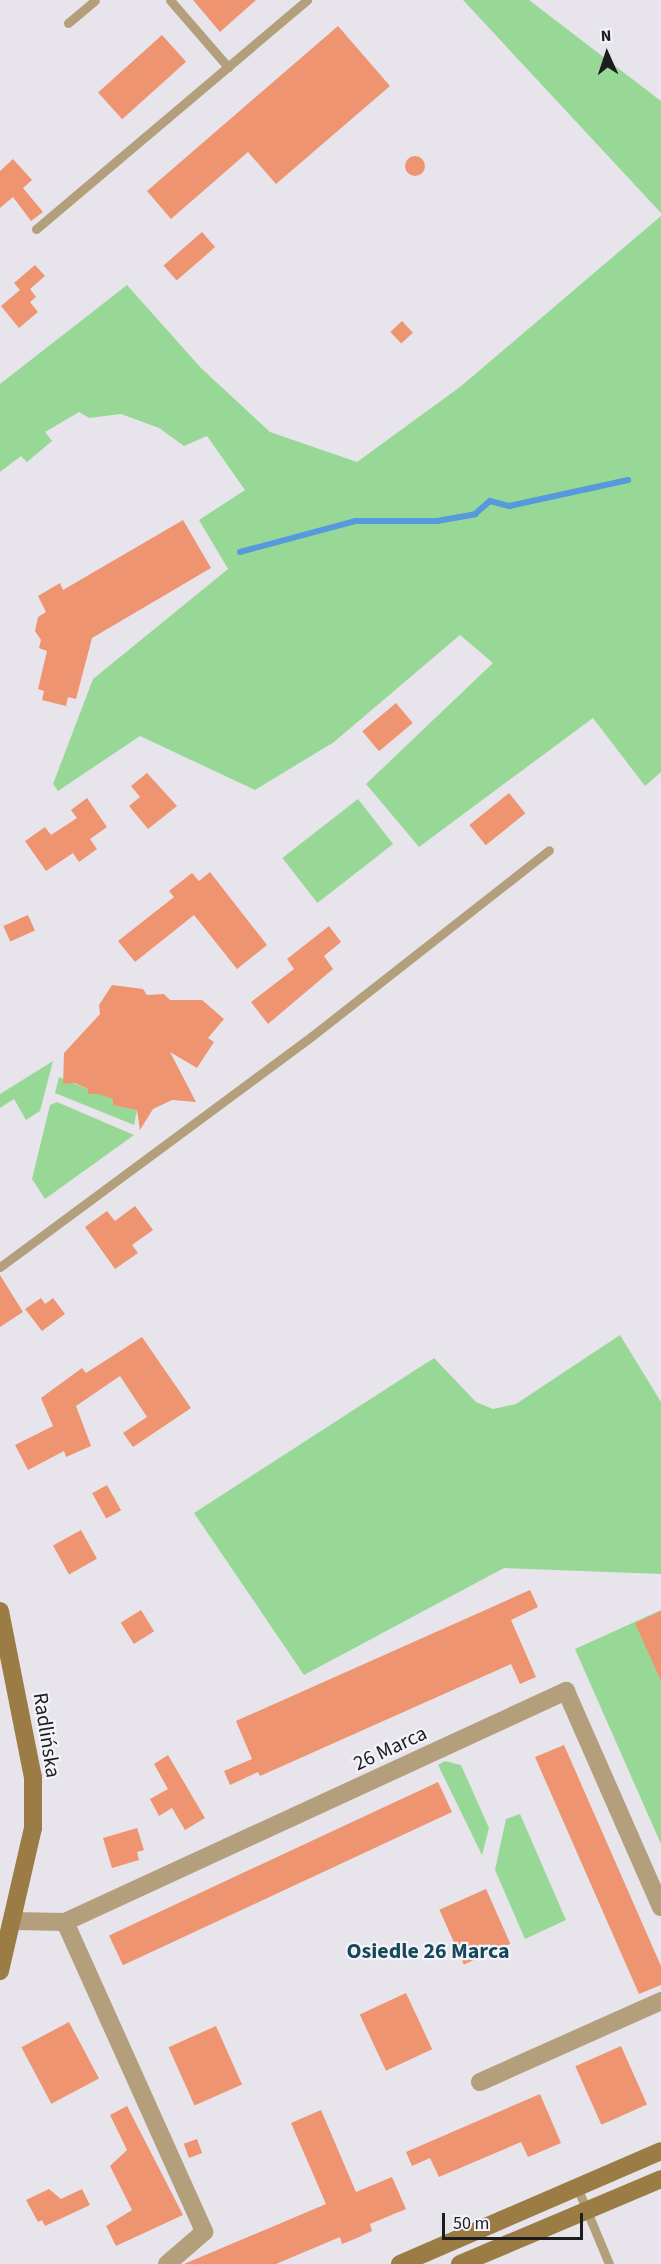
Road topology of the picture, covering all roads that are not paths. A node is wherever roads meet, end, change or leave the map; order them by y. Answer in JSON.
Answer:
{"nodes":[{"id":1,"x":95,"y":0,"type":"edge"},
{"id":2,"x":170,"y":0,"type":"edge"},
{"id":3,"x":307,"y":0,"type":"edge"},
{"id":4,"x":68,"y":22,"type":"dead end"},
{"id":5,"x":228,"y":67,"type":"junction"},
{"id":6,"x":36,"y":229,"type":"dead end"},
{"id":7,"x":549,"y":850,"type":"dead end"},
{"id":8,"x":0,"y":1267,"type":"edge"},
{"id":9,"x":0,"y":1611,"type":"edge"},
{"id":10,"x":661,"y":1907,"type":"edge"},
{"id":11,"x":13,"y":1921,"type":"junction"},
{"id":12,"x":64,"y":1922,"type":"junction"},
{"id":13,"x":0,"y":1971,"type":"edge"},
{"id":14,"x":661,"y":2001,"type":"edge"},
{"id":15,"x":480,"y":2082,"type":"dead end"},
{"id":16,"x":661,"y":2151,"type":"edge"},
{"id":17,"x":661,"y":2179,"type":"edge"},
{"id":18,"x":578,"y":2187,"type":"junction"},
{"id":19,"x":587,"y":2210,"type":"junction"},
{"id":20,"x":167,"y":2264,"type":"edge"},
{"id":21,"x":400,"y":2264,"type":"edge"},
{"id":22,"x":460,"y":2264,"type":"edge"},
{"id":23,"x":609,"y":2264,"type":"edge"}],
"edges":[{"from":1,"to":4,"type":"lane"},
{"from":2,"to":5,"type":"lane"},
{"from":3,"to":5,"type":"lane"},
{"from":5,"to":6,"type":"lane"},
{"from":7,"to":8,"type":"lane"},
{"from":9,"to":11,"type":"main road","name":"Radlińska"},
{"from":10,"to":12,"type":"street","name":"26 Marca"},
{"from":11,"to":12,"type":"street","name":"26 Marca"},
{"from":11,"to":13,"type":"main road","name":"Radlińska"},
{"from":12,"to":20,"type":"street"},
{"from":14,"to":15,"type":"street"},
{"from":16,"to":18,"type":"main road"},
{"from":17,"to":19,"type":"main road"},
{"from":18,"to":19,"type":"lane"},
{"from":18,"to":21,"type":"main road"},
{"from":19,"to":22,"type":"main road"},
{"from":19,"to":23,"type":"lane"}]}
